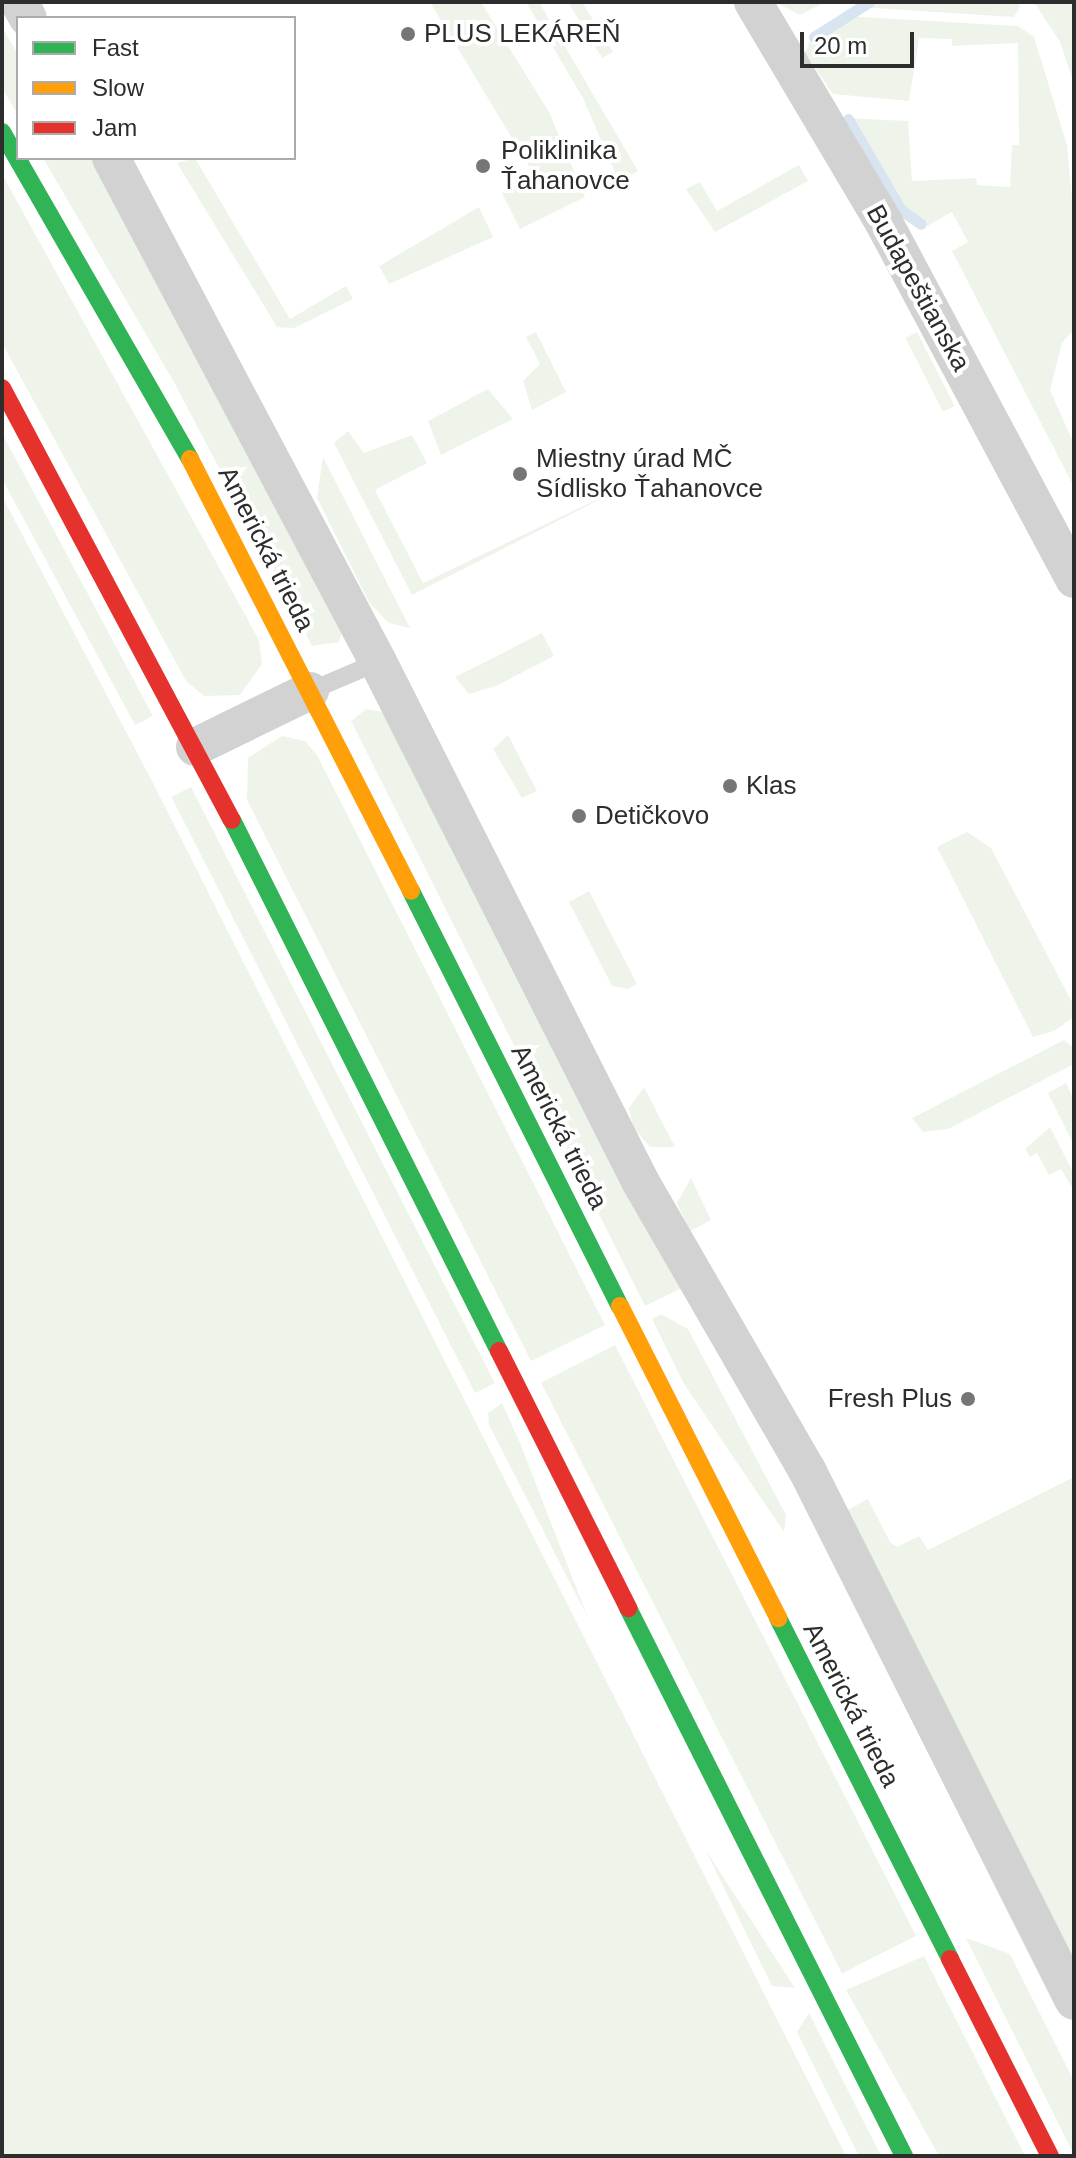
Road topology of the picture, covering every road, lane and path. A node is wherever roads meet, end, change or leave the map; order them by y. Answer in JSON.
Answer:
{"nodes":[{"id":1,"x":753,"y":2,"type":"edge"},
{"id":2,"x":2,"y":132,"type":"edge"},
{"id":3,"x":16,"y":156,"type":"edge"},
{"id":4,"x":18,"y":160,"type":"edge"},
{"id":5,"x":112,"y":160,"type":"edge"},
{"id":6,"x":2,"y":388,"type":"edge"},
{"id":7,"x":1074,"y":579,"type":"edge"},
{"id":8,"x":378,"y":662,"type":"junction"},
{"id":9,"x":310,"y":691,"type":"junction"},
{"id":10,"x":195,"y":747,"type":"junction"},
{"id":11,"x":1074,"y":2001,"type":"edge"},
{"id":12,"x":904,"y":2156,"type":"edge"},
{"id":13,"x":1050,"y":2156,"type":"edge"}],
"edges":[{"from":1,"to":7,"type":"street","name":"Budapeštianska"},
{"from":2,"to":3,"type":"street","name":"Americká trieda"},
{"from":4,"to":9,"type":"street","name":"Americká trieda"},
{"from":5,"to":8,"type":"street"},
{"from":6,"to":10,"type":"street"},
{"from":8,"to":9,"type":"lane"},
{"from":8,"to":11,"type":"street"},
{"from":9,"to":10,"type":"street"},
{"from":9,"to":13,"type":"street","name":"Americká trieda"},
{"from":10,"to":12,"type":"street"}]}
